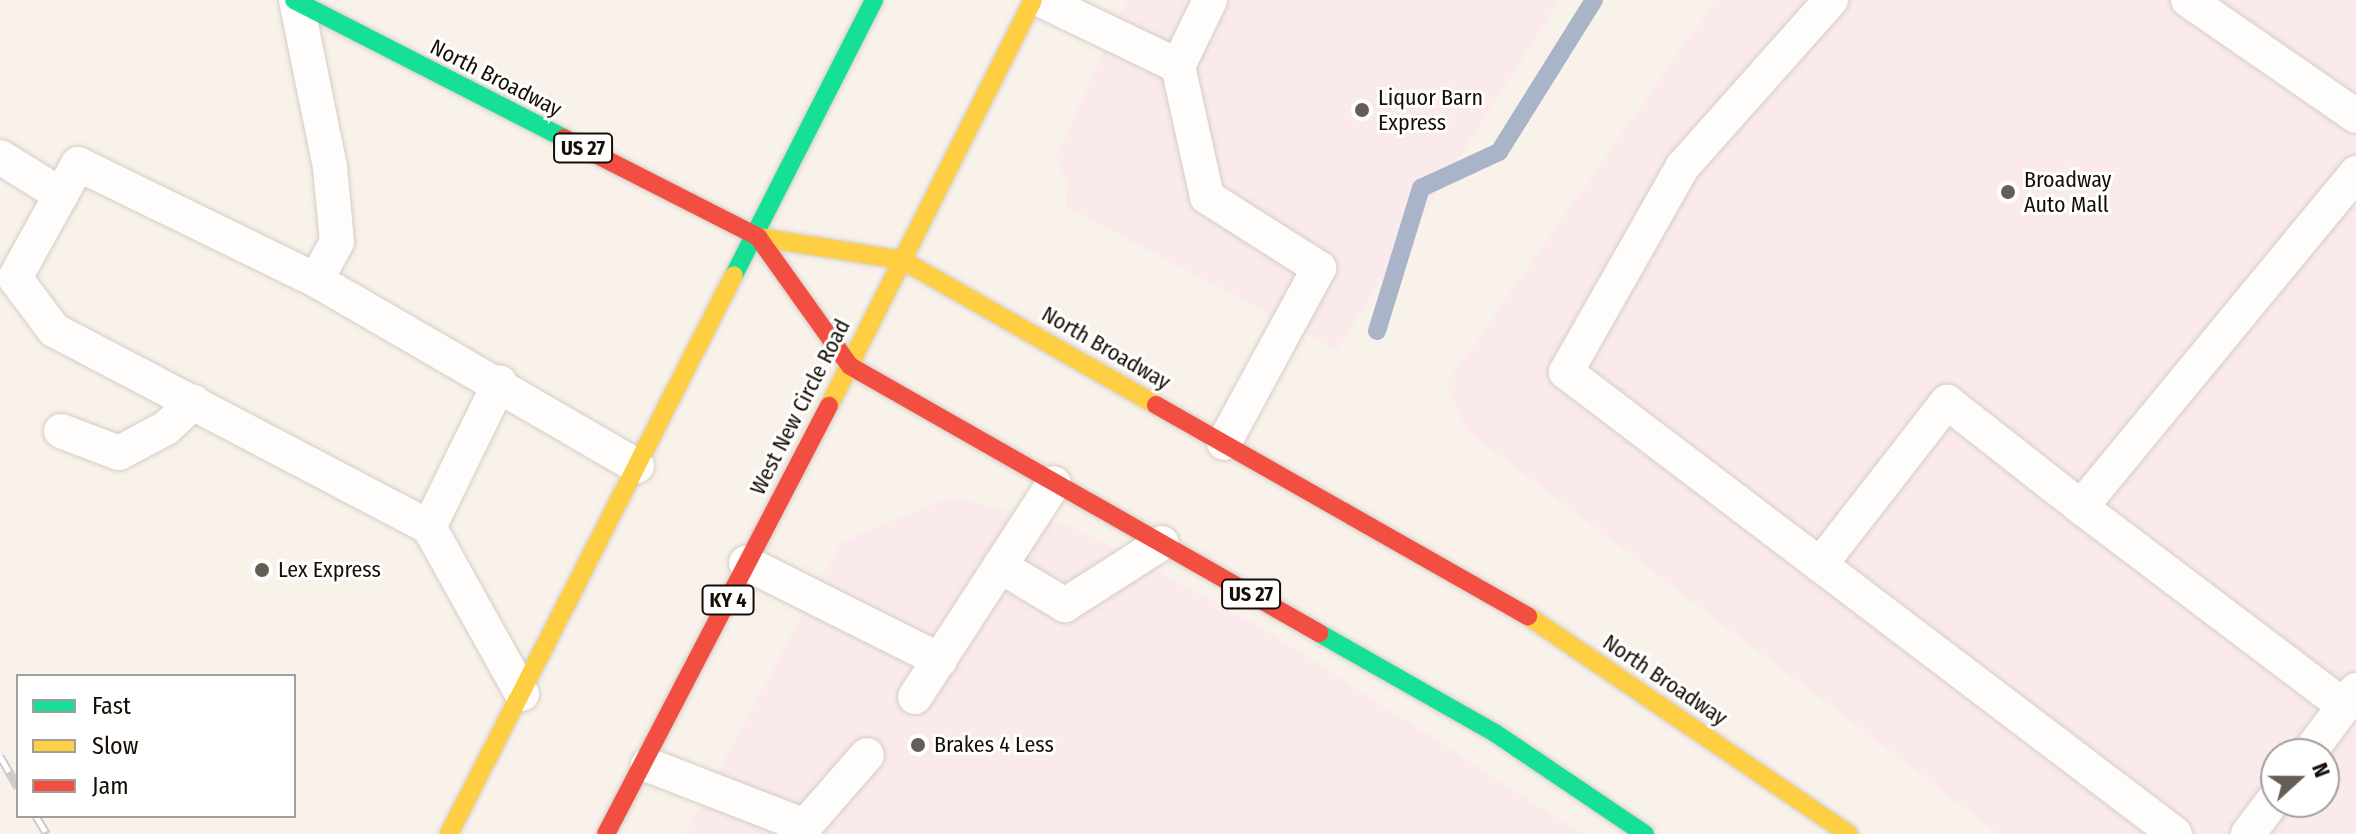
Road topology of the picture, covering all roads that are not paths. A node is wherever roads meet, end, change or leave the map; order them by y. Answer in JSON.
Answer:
{"nodes":[{"id":1,"x":295,"y":0,"type":"edge"},
{"id":2,"x":874,"y":0,"type":"edge"},
{"id":3,"x":1033,"y":0,"type":"edge"},
{"id":4,"x":1041,"y":0,"type":"edge"},
{"id":5,"x":1210,"y":0,"type":"edge"},
{"id":6,"x":1831,"y":0,"type":"edge"},
{"id":7,"x":2188,"y":0,"type":"edge"},
{"id":8,"x":1178,"y":66,"type":"junction"},
{"id":9,"x":2356,"y":116,"type":"edge"},
{"id":10,"x":0,"y":157,"type":"edge"},
{"id":11,"x":2356,"y":173,"type":"edge"},
{"id":12,"x":61,"y":195,"type":"junction"},
{"id":13,"x":758,"y":237,"type":"junction"},
{"id":14,"x":902,"y":260,"type":"junction"},
{"id":15,"x":316,"y":280,"type":"junction"},
{"id":16,"x":850,"y":366,"type":"junction"},
{"id":17,"x":500,"y":382,"type":"junction"},
{"id":18,"x":194,"y":402,"type":"junction"},
{"id":19,"x":61,"y":431,"type":"dead end"},
{"id":20,"x":1224,"y":443,"type":"junction"},
{"id":21,"x":637,"y":466,"type":"junction"},
{"id":22,"x":1054,"y":483,"type":"junction"},
{"id":23,"x":2081,"y":507,"type":"junction"},
{"id":24,"x":429,"y":527,"type":"junction"},
{"id":25,"x":1162,"y":543,"type":"junction"},
{"id":26,"x":746,"y":563,"type":"junction"},
{"id":27,"x":1820,"y":565,"type":"junction"},
{"id":28,"x":1000,"y":566,"type":"junction"},
{"id":29,"x":940,"y":660,"type":"junction"},
{"id":30,"x":522,"y":694,"type":"junction"},
{"id":31,"x":915,"y":697,"type":"dead end"},
{"id":32,"x":2350,"y":698,"type":"edge"},
{"id":33,"x":2320,"y":738,"type":"edge"},
{"id":34,"x":867,"y":755,"type":"dead end"},
{"id":35,"x":648,"y":765,"type":"junction"},
{"id":36,"x":2260,"y":818,"type":"edge"},
{"id":37,"x":802,"y":830,"type":"edge"},
{"id":38,"x":449,"y":834,"type":"edge"},
{"id":39,"x":606,"y":834,"type":"edge"},
{"id":40,"x":1645,"y":834,"type":"edge"},
{"id":41,"x":1849,"y":834,"type":"edge"},
{"id":42,"x":2175,"y":834,"type":"edge"},
{"id":43,"x":2248,"y":834,"type":"edge"}],
"edges":[{"from":1,"to":13,"type":"main road","name":"North Broadway","number":"US 27"},
{"from":1,"to":15,"type":"lane"},
{"from":2,"to":13,"type":"main road"},
{"from":3,"to":14,"type":"main road","name":"West New Circle Road","number":"KY 4"},
{"from":4,"to":8,"type":"lane"},
{"from":5,"to":8,"type":"lane"},
{"from":6,"to":27,"type":"lane"},
{"from":7,"to":9,"type":"lane"},
{"from":8,"to":20,"type":"lane"},
{"from":10,"to":12,"type":"lane"},
{"from":11,"to":23,"type":"lane"},
{"from":12,"to":15,"type":"lane"},
{"from":12,"to":18,"type":"lane"},
{"from":13,"to":14,"type":"main road","name":"North Broadway","number":"US 27"},
{"from":13,"to":16,"type":"main road","number":"US 27"},
{"from":13,"to":21,"type":"main road"},
{"from":14,"to":16,"type":"main road","name":"West New Circle Road","number":"KY 4"},
{"from":14,"to":20,"type":"main road","name":"North Broadway","number":"US 27"},
{"from":15,"to":17,"type":"lane"},
{"from":16,"to":22,"type":"main road","number":"US 27"},
{"from":16,"to":26,"type":"main road","name":"West New Circle Road","number":"KY 4"},
{"from":17,"to":21,"type":"lane"},
{"from":17,"to":24,"type":"lane"},
{"from":18,"to":19,"type":"lane"},
{"from":18,"to":24,"type":"lane"},
{"from":20,"to":41,"type":"main road","name":"North Broadway","number":"US 27"},
{"from":21,"to":30,"type":"main road"},
{"from":22,"to":25,"type":"main road","number":"US 27"},
{"from":22,"to":28,"type":"lane"},
{"from":23,"to":27,"type":"lane"},
{"from":23,"to":32,"type":"lane"},
{"from":24,"to":30,"type":"lane"},
{"from":25,"to":28,"type":"lane"},
{"from":25,"to":40,"type":"main road","number":"US 27"},
{"from":26,"to":29,"type":"lane"},
{"from":26,"to":35,"type":"main road","name":"West New Circle Road","number":"KY 4"},
{"from":27,"to":42,"type":"lane"},
{"from":28,"to":29,"type":"lane"},
{"from":29,"to":31,"type":"lane"},
{"from":30,"to":38,"type":"main road"},
{"from":32,"to":33,"type":"lane"},
{"from":34,"to":37,"type":"lane"},
{"from":35,"to":37,"type":"lane"},
{"from":35,"to":39,"type":"main road","name":"West New Circle Road","number":"KY 4"},
{"from":36,"to":43,"type":"lane"}]}
